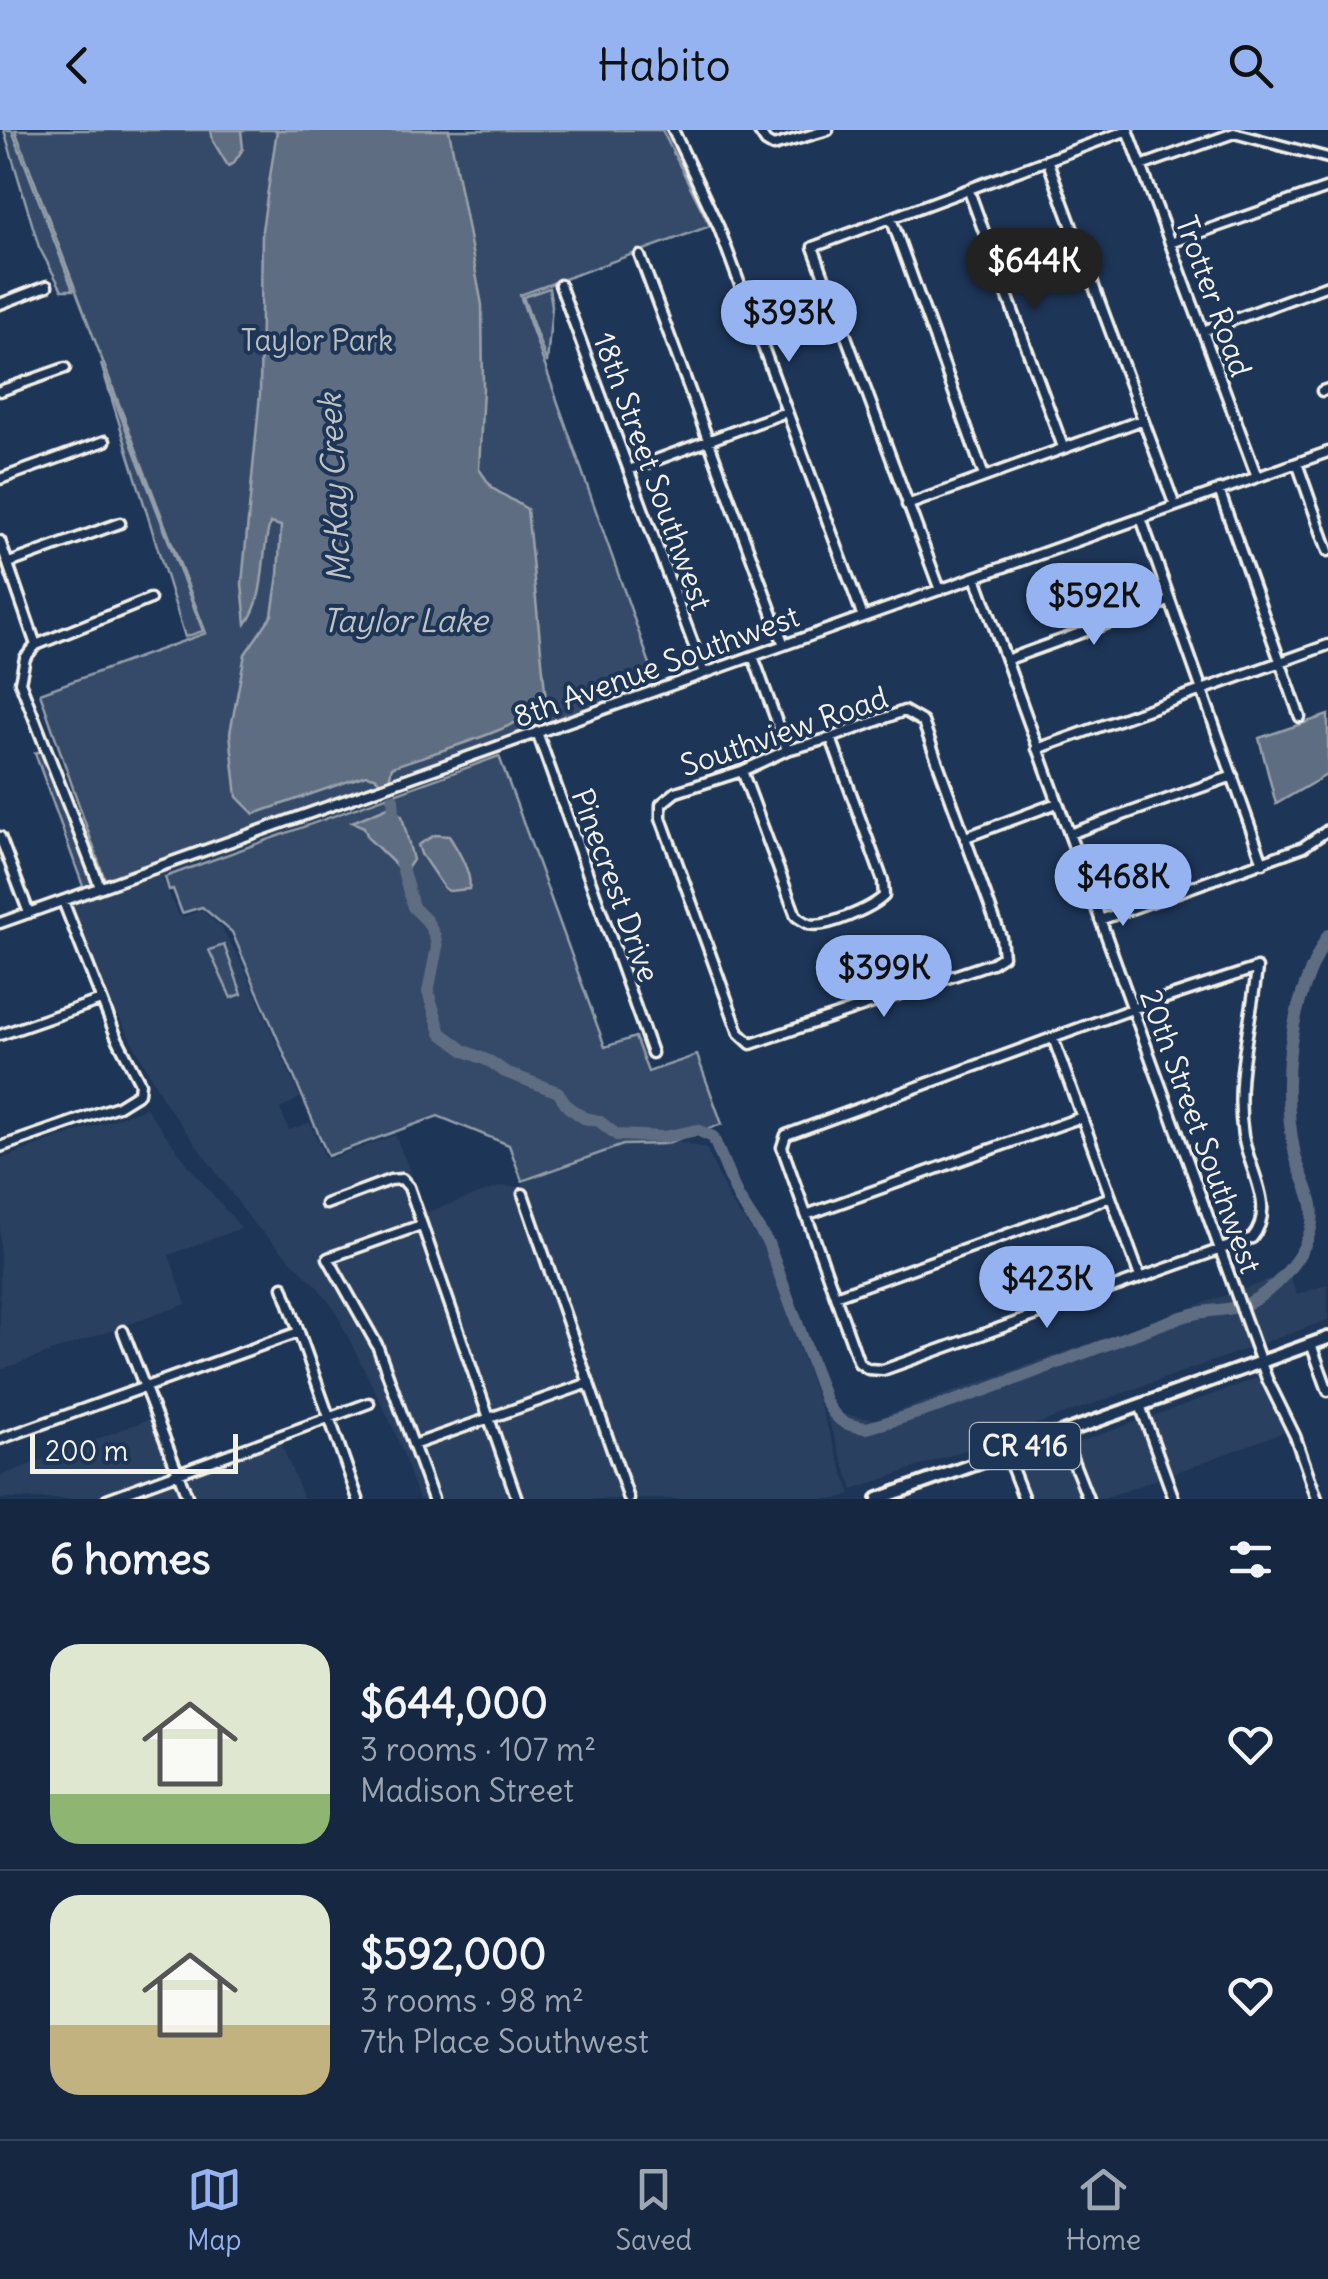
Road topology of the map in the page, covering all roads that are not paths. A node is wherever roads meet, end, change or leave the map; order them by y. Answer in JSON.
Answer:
{"nodes":[{"id":1,"x":672,"y":130,"type":"edge"},
{"id":2,"x":758,"y":130,"type":"edge"},
{"id":3,"x":828,"y":130,"type":"edge"},
{"id":4,"x":1128,"y":130,"type":"edge"},
{"id":5,"x":1328,"y":158,"type":"edge"},
{"id":6,"x":1048,"y":162,"type":"junction"},
{"id":7,"x":1142,"y":166,"type":"junction"},
{"id":8,"x":1328,"y":188,"type":"edge"},
{"id":9,"x":969,"y":191,"type":"junction"},
{"id":10,"x":891,"y":218,"type":"junction"},
{"id":11,"x":1170,"y":243,"type":"junction"},
{"id":12,"x":640,"y":256,"type":"dead end"},
{"id":13,"x":560,"y":285,"type":"dead end"},
{"id":14,"x":1328,"y":285,"type":"edge"},
{"id":15,"x":47,"y":286,"type":"dead end"},
{"id":16,"x":0,"y":304,"type":"edge"},
{"id":17,"x":1203,"y":330,"type":"junction"},
{"id":18,"x":66,"y":368,"type":"dead end"},
{"id":19,"x":0,"y":392,"type":"edge"},
{"id":20,"x":786,"y":412,"type":"junction"},
{"id":21,"x":1142,"y":420,"type":"junction"},
{"id":22,"x":707,"y":440,"type":"junction"},
{"id":23,"x":105,"y":441,"type":"dead end"},
{"id":24,"x":1062,"y":447,"type":"junction"},
{"id":25,"x":1328,"y":452,"type":"edge"},
{"id":26,"x":1297,"y":462,"type":"junction"},
{"id":27,"x":628,"y":470,"type":"junction"},
{"id":28,"x":984,"y":476,"type":"junction"},
{"id":29,"x":1257,"y":477,"type":"junction"},
{"id":30,"x":0,"y":479,"type":"edge"},
{"id":31,"x":1219,"y":490,"type":"junction"},
{"id":32,"x":907,"y":506,"type":"junction"},
{"id":33,"x":1176,"y":506,"type":"junction"},
{"id":34,"x":1141,"y":518,"type":"junction"},
{"id":35,"x":120,"y":523,"type":"dead end"},
{"id":36,"x":0,"y":541,"type":"edge"},
{"id":37,"x":1328,"y":551,"type":"edge"},
{"id":38,"x":8,"y":563,"type":"junction"},
{"id":39,"x":976,"y":576,"type":"junction"},
{"id":40,"x":940,"y":590,"type":"junction"},
{"id":41,"x":150,"y":599,"type":"dead end"},
{"id":42,"x":1169,"y":601,"type":"junction"},
{"id":43,"x":863,"y":617,"type":"junction"},
{"id":44,"x":36,"y":645,"type":"junction"},
{"id":45,"x":784,"y":645,"type":"junction"},
{"id":46,"x":1328,"y":645,"type":"edge"},
{"id":47,"x":753,"y":656,"type":"junction"},
{"id":48,"x":1006,"y":660,"type":"junction"},
{"id":49,"x":1280,"y":662,"type":"junction"},
{"id":50,"x":704,"y":673,"type":"junction"},
{"id":51,"x":1202,"y":690,"type":"junction"},
{"id":52,"x":1300,"y":718,"type":"dead end"},
{"id":53,"x":537,"y":732,"type":"junction"},
{"id":54,"x":831,"y":738,"type":"junction"},
{"id":55,"x":1037,"y":748,"type":"junction"},
{"id":56,"x":787,"y":750,"type":"junction"},
{"id":57,"x":742,"y":771,"type":"junction"},
{"id":58,"x":1233,"y":776,"type":"junction"},
{"id":59,"x":1057,"y":803,"type":"junction"},
{"id":60,"x":1328,"y":830,"type":"edge"},
{"id":61,"x":1069,"y":834,"type":"junction"},
{"id":62,"x":0,"y":837,"type":"edge"},
{"id":63,"x":966,"y":837,"type":"junction"},
{"id":64,"x":1263,"y":863,"type":"junction"},
{"id":65,"x":100,"y":887,"type":"junction"},
{"id":66,"x":63,"y":901,"type":"junction"},
{"id":67,"x":28,"y":913,"type":"junction"},
{"id":68,"x":1100,"y":920,"type":"junction"},
{"id":69,"x":0,"y":923,"type":"edge"},
{"id":70,"x":101,"y":1000,"type":"junction"},
{"id":71,"x":1132,"y":1009,"type":"junction"},
{"id":72,"x":0,"y":1035,"type":"edge"},
{"id":73,"x":1053,"y":1038,"type":"junction"},
{"id":74,"x":652,"y":1053,"type":"dead end"},
{"id":75,"x":1082,"y":1117,"type":"junction"},
{"id":76,"x":0,"y":1148,"type":"edge"},
{"id":77,"x":524,"y":1194,"type":"dead end"},
{"id":78,"x":1111,"y":1197,"type":"junction"},
{"id":79,"x":326,"y":1204,"type":"dead end"},
{"id":80,"x":806,"y":1215,"type":"junction"},
{"id":81,"x":421,"y":1225,"type":"junction"},
{"id":82,"x":1220,"y":1248,"type":"junction"},
{"id":83,"x":1140,"y":1278,"type":"junction"},
{"id":84,"x":283,"y":1286,"type":"dead end"},
{"id":85,"x":836,"y":1296,"type":"junction"},
{"id":86,"x":123,"y":1331,"type":"dead end"},
{"id":87,"x":299,"y":1332,"type":"junction"},
{"id":88,"x":1328,"y":1338,"type":"edge"},
{"id":89,"x":1311,"y":1344,"type":"junction"},
{"id":90,"x":1261,"y":1362,"type":"junction"},
{"id":91,"x":589,"y":1382,"type":"junction"},
{"id":92,"x":145,"y":1387,"type":"junction"},
{"id":93,"x":1328,"y":1391,"type":"edge"},
{"id":94,"x":369,"y":1403,"type":"dead end"},
{"id":95,"x":1140,"y":1405,"type":"junction"},
{"id":96,"x":488,"y":1417,"type":"junction"},
{"id":97,"x":329,"y":1419,"type":"junction"},
{"id":98,"x":1062,"y":1433,"type":"junction"},
{"id":99,"x":0,"y":1439,"type":"edge"},
{"id":100,"x":412,"y":1445,"type":"junction"},
{"id":101,"x":1006,"y":1453,"type":"junction"},
{"id":102,"x":178,"y":1474,"type":"junction"},
{"id":103,"x":107,"y":1499,"type":"edge"},
{"id":104,"x":188,"y":1499,"type":"edge"},
{"id":105,"x":358,"y":1499,"type":"edge"},
{"id":106,"x":433,"y":1499,"type":"edge"},
{"id":107,"x":517,"y":1499,"type":"edge"},
{"id":108,"x":629,"y":1499,"type":"edge"},
{"id":109,"x":878,"y":1499,"type":"edge"},
{"id":110,"x":1024,"y":1499,"type":"edge"},
{"id":111,"x":1088,"y":1499,"type":"edge"},
{"id":112,"x":1174,"y":1499,"type":"edge"},
{"id":113,"x":1317,"y":1499,"type":"edge"}],
"edges":[{"from":1,"to":20,"type":"street"},
{"from":2,"to":3,"type":"street"},
{"from":4,"to":6,"type":"street"},
{"from":4,"to":7,"type":"street","name":"Trotter Road"},
{"from":5,"to":7,"type":"street"},
{"from":6,"to":9,"type":"street"},
{"from":6,"to":21,"type":"street"},
{"from":7,"to":11,"type":"street","name":"Trotter Road"},
{"from":8,"to":11,"type":"street"},
{"from":9,"to":10,"type":"street"},
{"from":9,"to":24,"type":"street"},
{"from":10,"to":28,"type":"street"},
{"from":10,"to":32,"type":"street"},
{"from":11,"to":17,"type":"street","name":"Trotter Road"},
{"from":12,"to":22,"type":"street"},
{"from":13,"to":27,"type":"street","name":"18th Street Southwest"},
{"from":14,"to":17,"type":"street"},
{"from":15,"to":16,"type":"street"},
{"from":17,"to":29,"type":"street","name":"Trotter Road"},
{"from":18,"to":19,"type":"street"},
{"from":20,"to":22,"type":"street"},
{"from":20,"to":43,"type":"street"},
{"from":21,"to":24,"type":"street"},
{"from":21,"to":33,"type":"street"},
{"from":22,"to":27,"type":"street"},
{"from":22,"to":45,"type":"street"},
{"from":23,"to":30,"type":"street"},
{"from":24,"to":28,"type":"street"},
{"from":25,"to":26,"type":"street","name":"8th Avenue Southwest"},
{"from":26,"to":29,"type":"street","name":"8th Avenue Southwest"},
{"from":26,"to":37,"type":"street"},
{"from":27,"to":50,"type":"street","name":"18th Street Southwest"},
{"from":28,"to":32,"type":"street"},
{"from":29,"to":31,"type":"street","name":"8th Avenue Southwest"},
{"from":31,"to":33,"type":"street","name":"8th Avenue Southwest"},
{"from":31,"to":49,"type":"street"},
{"from":32,"to":40,"type":"street"},
{"from":33,"to":34,"type":"street","name":"8th Avenue Southwest"},
{"from":34,"to":39,"type":"street","name":"8th Avenue Southwest"},
{"from":34,"to":42,"type":"street"},
{"from":35,"to":38,"type":"street"},
{"from":36,"to":38,"type":"street"},
{"from":38,"to":44,"type":"street"},
{"from":39,"to":40,"type":"street","name":"8th Avenue Southwest"},
{"from":39,"to":48,"type":"street","name":"20th Street Southwest"},
{"from":40,"to":43,"type":"street","name":"8th Avenue Southwest"},
{"from":41,"to":44,"type":"street"},
{"from":42,"to":48,"type":"street"},
{"from":42,"to":51,"type":"street"},
{"from":43,"to":45,"type":"street","name":"8th Avenue Southwest"},
{"from":44,"to":65,"type":"street"},
{"from":45,"to":47,"type":"street","name":"8th Avenue Southwest"},
{"from":46,"to":49,"type":"street"},
{"from":47,"to":50,"type":"street","name":"8th Avenue Southwest"},
{"from":47,"to":56,"type":"street"},
{"from":48,"to":55,"type":"street","name":"20th Street Southwest"},
{"from":49,"to":51,"type":"street"},
{"from":49,"to":52,"type":"street"},
{"from":50,"to":53,"type":"street","name":"8th Avenue Southwest"},
{"from":51,"to":55,"type":"street"},
{"from":51,"to":58,"type":"street"},
{"from":53,"to":65,"type":"street","name":"8th Avenue Southwest"},
{"from":53,"to":74,"type":"street","name":"Pinecrest Drive"},
{"from":54,"to":56,"type":"street","name":"Southview Road"},
{"from":54,"to":57,"type":"street"},
{"from":54,"to":63,"type":"street","name":"Southview Road"},
{"from":55,"to":59,"type":"street","name":"20th Street Southwest"},
{"from":56,"to":57,"type":"street","name":"Southview Road"},
{"from":57,"to":63,"type":"street","name":"Southview Road"},
{"from":58,"to":61,"type":"street"},
{"from":58,"to":64,"type":"street"},
{"from":59,"to":61,"type":"street","name":"20th Street Southwest"},
{"from":59,"to":63,"type":"street"},
{"from":60,"to":64,"type":"street"},
{"from":61,"to":68,"type":"street","name":"20th Street Southwest"},
{"from":62,"to":67,"type":"street"},
{"from":64,"to":68,"type":"street"},
{"from":65,"to":66,"type":"street","name":"8th Avenue Southwest"},
{"from":66,"to":67,"type":"street","name":"8th Avenue Southwest"},
{"from":66,"to":70,"type":"street"},
{"from":67,"to":69,"type":"street","name":"8th Avenue Southwest"},
{"from":68,"to":71,"type":"street","name":"20th Street Southwest"},
{"from":70,"to":72,"type":"street"},
{"from":70,"to":76,"type":"street"},
{"from":71,"to":73,"type":"street"},
{"from":71,"to":82,"type":"street","name":"20th Street Southwest"},
{"from":71,"to":82,"type":"street"},
{"from":73,"to":75,"type":"street"},
{"from":73,"to":80,"type":"street"},
{"from":75,"to":78,"type":"street"},
{"from":75,"to":80,"type":"street"},
{"from":77,"to":91,"type":"street"},
{"from":78,"to":83,"type":"street"},
{"from":78,"to":85,"type":"street"},
{"from":79,"to":81,"type":"street"},
{"from":80,"to":85,"type":"street"},
{"from":81,"to":96,"type":"street"},
{"from":81,"to":100,"type":"street"},
{"from":82,"to":83,"type":"street"},
{"from":82,"to":90,"type":"street","name":"20th Street Southwest"},
{"from":83,"to":85,"type":"street"},
{"from":84,"to":87,"type":"street"},
{"from":86,"to":92,"type":"street"},
{"from":87,"to":92,"type":"street"},
{"from":87,"to":97,"type":"street"},
{"from":88,"to":89,"type":"main road","number":"CR 416"},
{"from":89,"to":90,"type":"main road","number":"CR 416"},
{"from":89,"to":93,"type":"street"},
{"from":90,"to":95,"type":"main road","number":"CR 416"},
{"from":90,"to":113,"type":"street","name":"20th Street Southwest"},
{"from":91,"to":96,"type":"street"},
{"from":91,"to":108,"type":"street"},
{"from":92,"to":99,"type":"street"},
{"from":92,"to":102,"type":"street"},
{"from":94,"to":97,"type":"street"},
{"from":95,"to":98,"type":"main road","number":"CR 416"},
{"from":95,"to":112,"type":"street"},
{"from":96,"to":100,"type":"street"},
{"from":96,"to":107,"type":"street"},
{"from":97,"to":102,"type":"street"},
{"from":97,"to":105,"type":"street"},
{"from":98,"to":101,"type":"main road","number":"CR 416"},
{"from":98,"to":111,"type":"street"},
{"from":100,"to":106,"type":"street"},
{"from":101,"to":109,"type":"main road","number":"CR 416"},
{"from":101,"to":110,"type":"street"},
{"from":102,"to":103,"type":"street"},
{"from":102,"to":104,"type":"street"}]}
